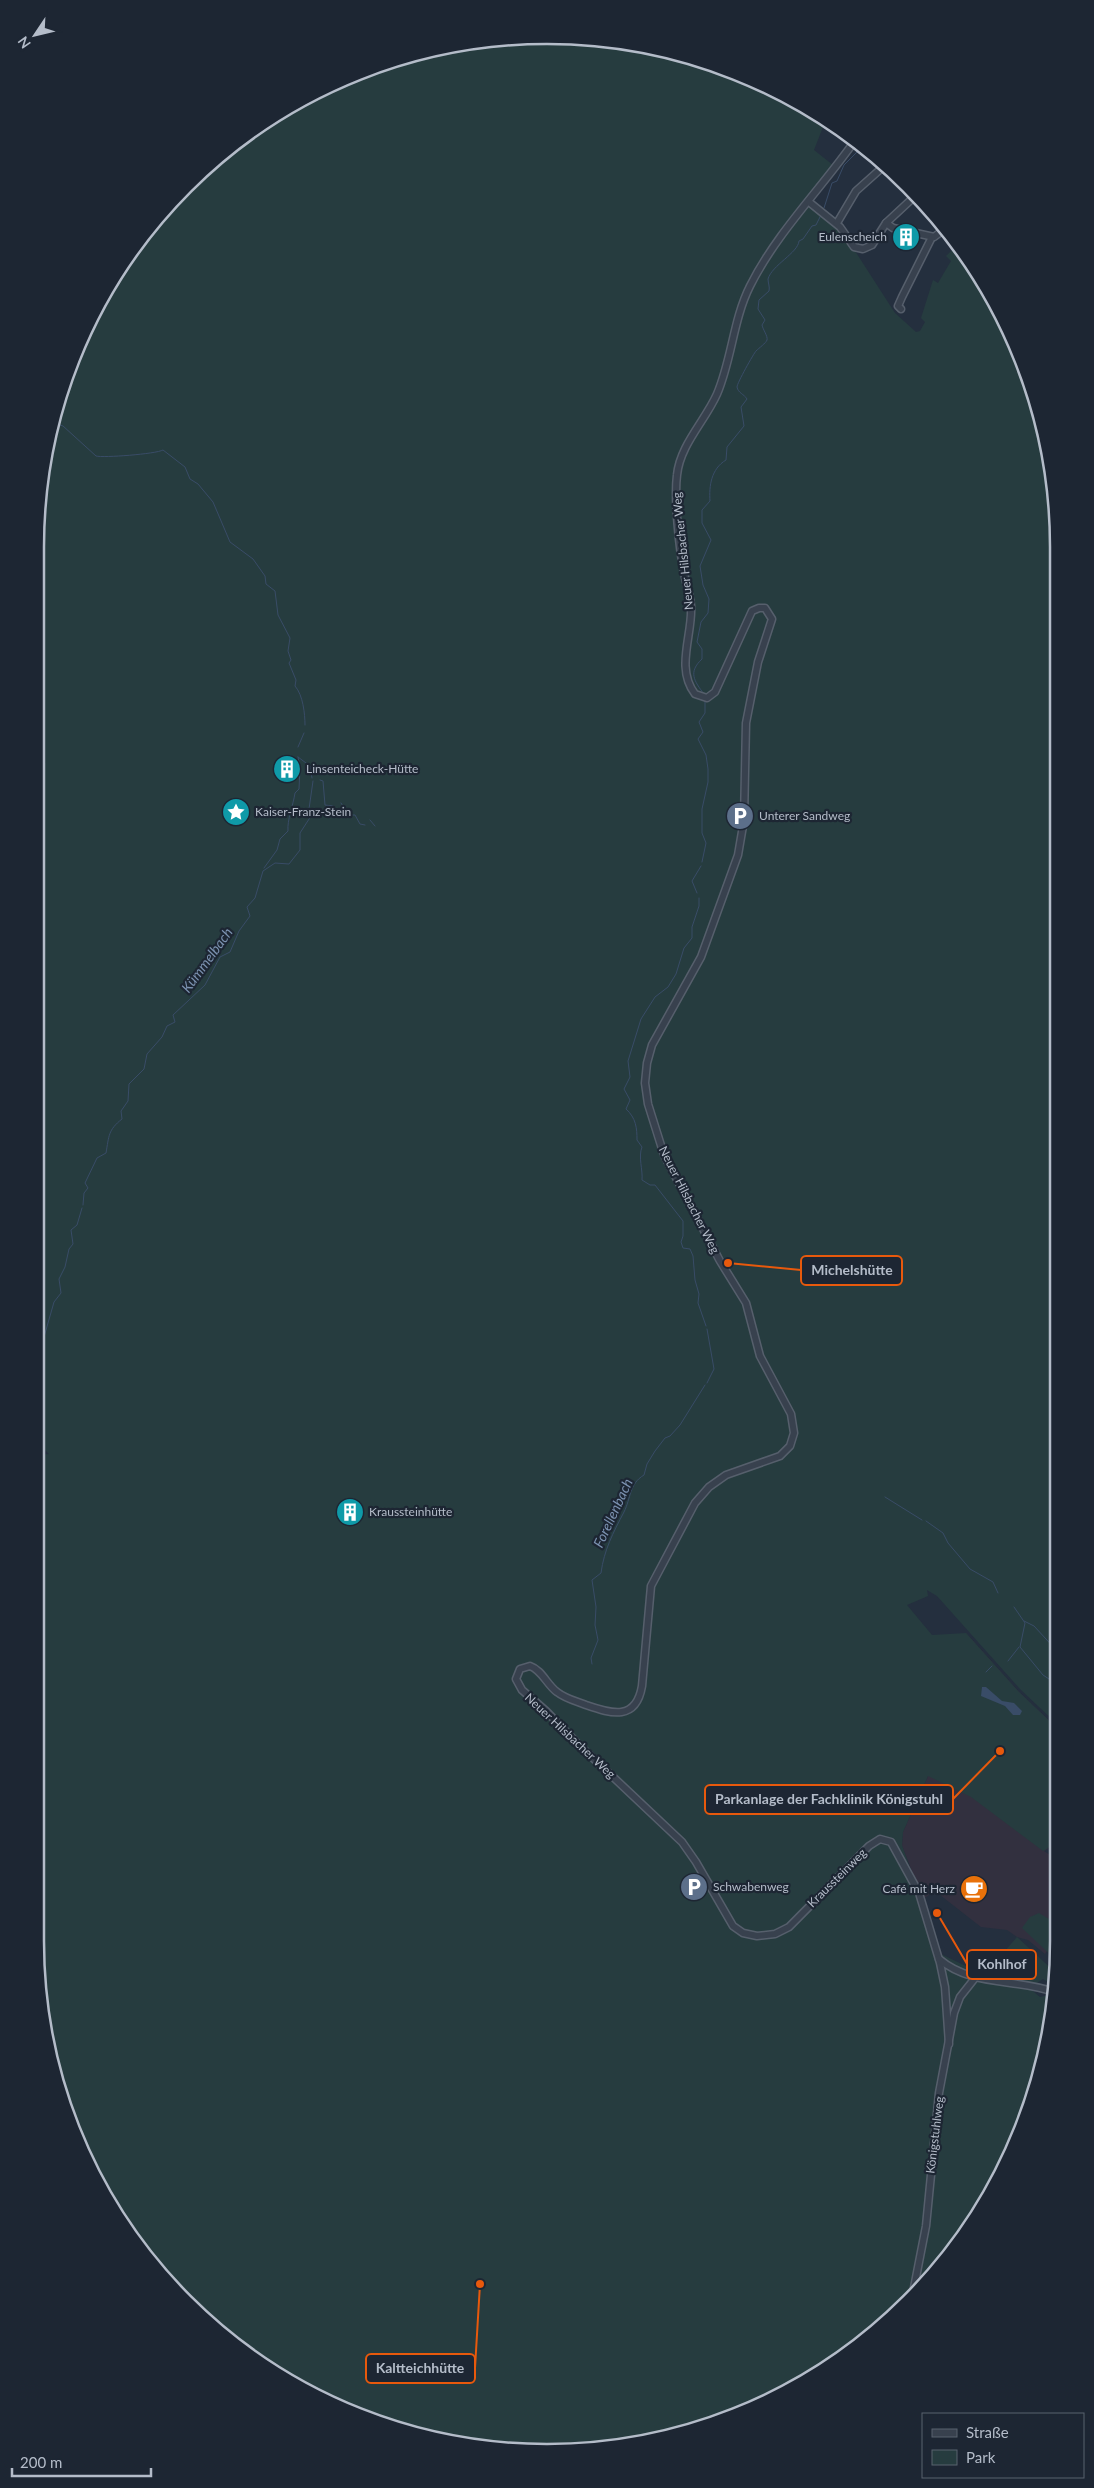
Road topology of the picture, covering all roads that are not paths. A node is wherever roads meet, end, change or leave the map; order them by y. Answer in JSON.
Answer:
{"nodes":[{"id":1,"x":851,"y":146,"type":"edge"},
{"id":2,"x":880,"y":170,"type":"edge"},
{"id":3,"x":911,"y":199,"type":"edge"},
{"id":4,"x":809,"y":202,"type":"junction"},
{"id":5,"x":836,"y":223,"type":"junction"},
{"id":6,"x":886,"y":223,"type":"junction"},
{"id":7,"x":940,"y":233,"type":"edge"},
{"id":8,"x":932,"y":237,"type":"junction"},
{"id":9,"x":901,"y":309,"type":"dead end"},
{"id":10,"x":731,"y":1922,"type":"joint"},
{"id":11,"x":938,"y":1958,"type":"junction"},
{"id":12,"x":975,"y":1978,"type":"junction"},
{"id":13,"x":1048,"y":1990,"type":"edge"},
{"id":14,"x":949,"y":2044,"type":"junction"},
{"id":15,"x":915,"y":2284,"type":"edge"}],
"edges":[{"from":1,"to":4,"type":"street"},
{"from":2,"to":5,"type":"street"},
{"from":3,"to":6,"type":"street"},
{"from":4,"to":5,"type":"street"},
{"from":4,"to":10,"type":"street","name":"Neuer Hilsbacher Weg"},
{"from":5,"to":6,"type":"street"},
{"from":6,"to":8,"type":"street"},
{"from":7,"to":8,"type":"street"},
{"from":8,"to":9,"type":"street"},
{"from":10,"to":11,"type":"street","name":"Kraussteinweg"},
{"from":11,"to":12,"type":"street"},
{"from":11,"to":14,"type":"street","name":"Kraussteinweg"},
{"from":12,"to":13,"type":"street"},
{"from":12,"to":14,"type":"street","name":"Königstuhlweg"},
{"from":14,"to":15,"type":"street","name":"Königstuhlweg"}]}
